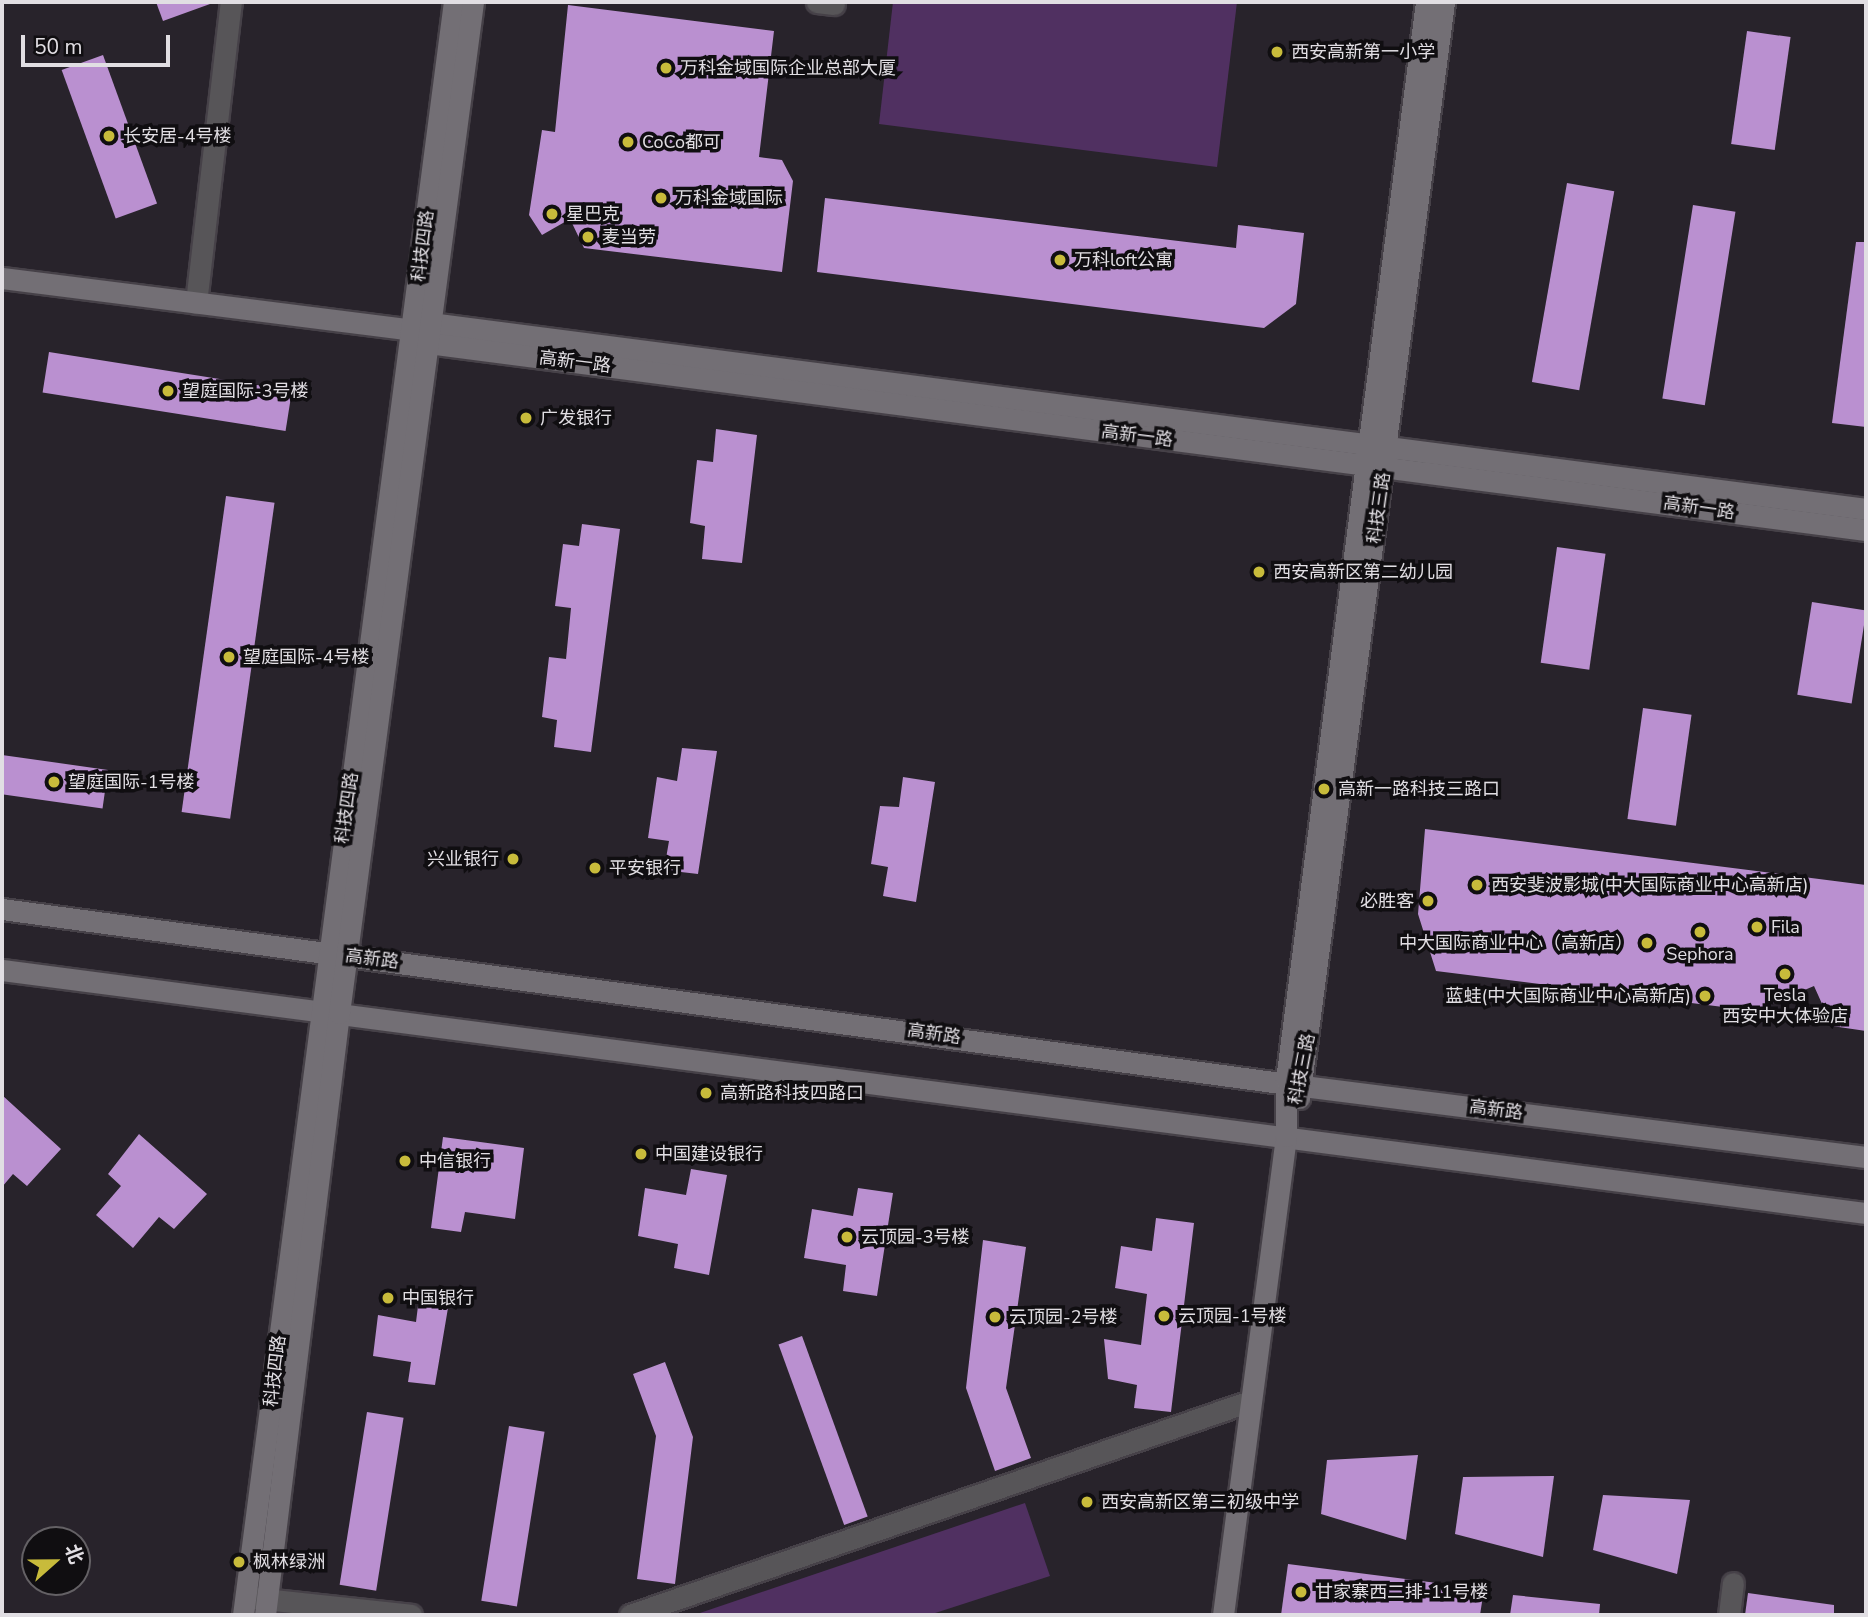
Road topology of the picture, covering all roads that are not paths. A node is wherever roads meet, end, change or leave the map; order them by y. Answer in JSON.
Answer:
{"nodes":[{"id":1,"x":232,"y":2,"type":"edge"},
{"id":2,"x":454,"y":2,"type":"edge"},
{"id":3,"x":473,"y":2,"type":"edge"},
{"id":4,"x":1426,"y":2,"type":"edge"},
{"id":5,"x":1444,"y":2,"type":"edge"},
{"id":6,"x":2,"y":278,"type":"edge"},
{"id":7,"x":195,"y":303,"type":"junction"},
{"id":8,"x":424,"y":332,"type":"junction"},
{"id":9,"x":1376,"y":457,"type":"junction"},
{"id":10,"x":1866,"y":509,"type":"edge"},
{"id":11,"x":1866,"y":530,"type":"edge"},
{"id":12,"x":2,"y":909,"type":"edge"},
{"id":13,"x":337,"y":954,"type":"junction"},
{"id":14,"x":2,"y":970,"type":"edge"},
{"id":15,"x":330,"y":1012,"type":"junction"},
{"id":16,"x":1294,"y":1083,"type":"junction"},
{"id":17,"x":1286,"y":1136,"type":"junction"},
{"id":18,"x":1866,"y":1157,"type":"edge"},
{"id":19,"x":1866,"y":1213,"type":"edge"},
{"id":20,"x":1250,"y":1401,"type":"junction"},
{"id":21,"x":1734,"y":1583,"type":"dead end"},
{"id":22,"x":245,"y":1606,"type":"edge"},
{"id":23,"x":266,"y":1607,"type":"edge"},
{"id":24,"x":411,"y":1615,"type":"edge"},
{"id":25,"x":630,"y":1615,"type":"edge"},
{"id":26,"x":1223,"y":1615,"type":"edge"},
{"id":27,"x":1729,"y":1615,"type":"edge"}],
"edges":[{"from":1,"to":7,"type":"street"},
{"from":2,"to":8,"type":"street","name":"科技四路"},
{"from":3,"to":8,"type":"street","name":"科技四路"},
{"from":4,"to":9,"type":"street","name":"科技三路"},
{"from":5,"to":9,"type":"street","name":"科技三路"},
{"from":6,"to":7,"type":"street","name":"高新一路"},
{"from":7,"to":8,"type":"street","name":"高新一路"},
{"from":8,"to":9,"type":"street","name":"高新一路"},
{"from":8,"to":13,"type":"street","name":"科技四路"},
{"from":9,"to":10,"type":"street","name":"高新一路"},
{"from":9,"to":11,"type":"street","name":"高新一路"},
{"from":9,"to":16,"type":"street","name":"科技三路"},
{"from":12,"to":13,"type":"street","name":"高新路"},
{"from":13,"to":15,"type":"street","name":"科技四路"},
{"from":13,"to":16,"type":"street","name":"高新路"},
{"from":14,"to":15,"type":"street"},
{"from":15,"to":17,"type":"street"},
{"from":15,"to":22,"type":"street","name":"科技四路"},
{"from":15,"to":23,"type":"street","name":"科技四路"},
{"from":16,"to":17,"type":"street","name":"科技三路"},
{"from":16,"to":18,"type":"street","name":"高新路"},
{"from":17,"to":19,"type":"street"},
{"from":17,"to":20,"type":"street","name":"科技三路"},
{"from":20,"to":25,"type":"street"},
{"from":20,"to":26,"type":"street","name":"科技三路"},
{"from":21,"to":27,"type":"street"},
{"from":22,"to":23,"type":"street"},
{"from":23,"to":24,"type":"street"}]}
